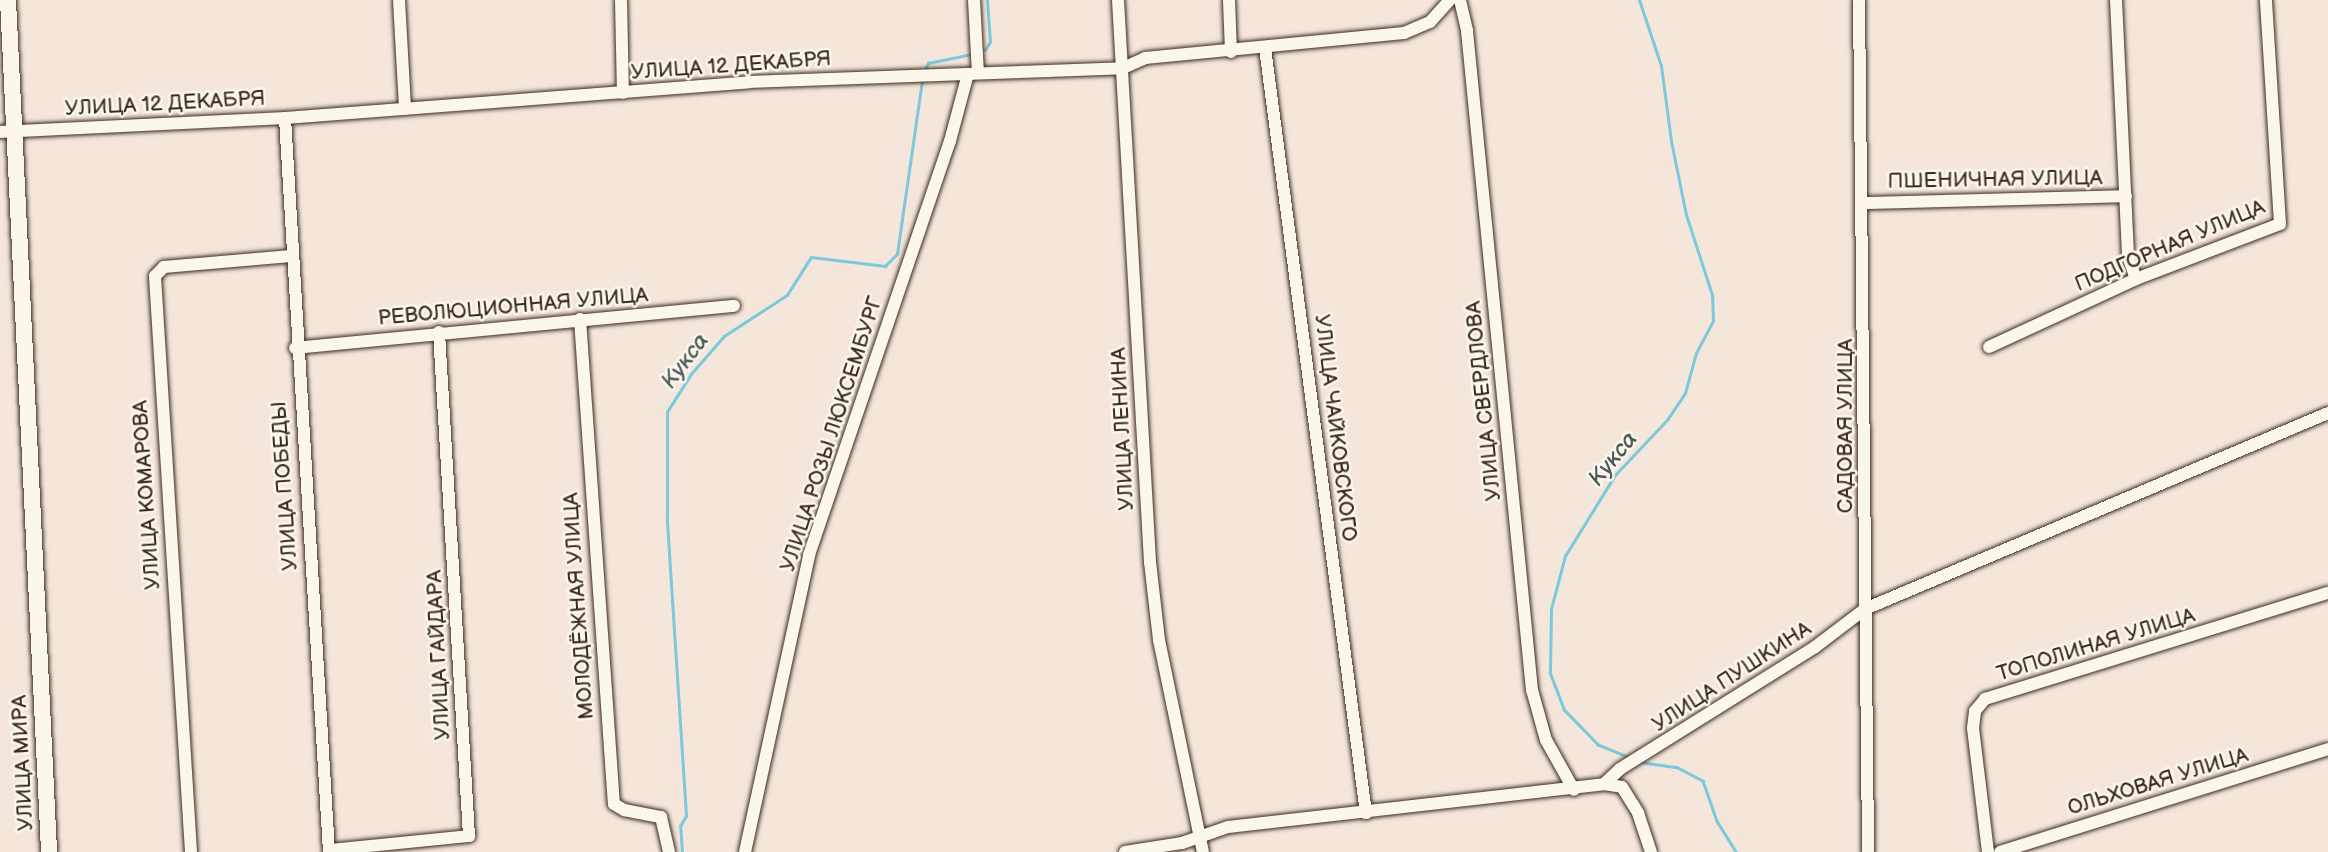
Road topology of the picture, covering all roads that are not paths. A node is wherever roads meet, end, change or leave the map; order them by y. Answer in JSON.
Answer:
{"nodes":[{"id":1,"x":8,"y":0,"type":"edge"},
{"id":2,"x":399,"y":0,"type":"edge"},
{"id":3,"x":621,"y":0,"type":"edge"},
{"id":4,"x":974,"y":0,"type":"edge"},
{"id":5,"x":1118,"y":0,"type":"edge"},
{"id":6,"x":1229,"y":0,"type":"edge"},
{"id":7,"x":1450,"y":0,"type":"edge"},
{"id":8,"x":1460,"y":0,"type":"edge"},
{"id":9,"x":1859,"y":0,"type":"edge"},
{"id":10,"x":2116,"y":0,"type":"edge"},
{"id":11,"x":2266,"y":0,"type":"edge"},
{"id":12,"x":1265,"y":48,"type":"junction"},
{"id":13,"x":1231,"y":52,"type":"junction"},
{"id":14,"x":1123,"y":68,"type":"junction"},
{"id":15,"x":973,"y":73,"type":"junction"},
{"id":16,"x":623,"y":93,"type":"junction"},
{"id":17,"x":405,"y":109,"type":"junction"},
{"id":18,"x":285,"y":118,"type":"junction"},
{"id":19,"x":6,"y":131,"type":"edge"},
{"id":20,"x":2126,"y":196,"type":"junction"},
{"id":21,"x":1865,"y":202,"type":"junction"},
{"id":22,"x":290,"y":256,"type":"junction"},
{"id":23,"x":2136,"y":279,"type":"junction"},
{"id":24,"x":734,"y":306,"type":"dead end"},
{"id":25,"x":580,"y":320,"type":"junction"},
{"id":26,"x":439,"y":332,"type":"junction"},
{"id":27,"x":1989,"y":347,"type":"dead end"},
{"id":28,"x":295,"y":348,"type":"junction"},
{"id":29,"x":2328,"y":413,"type":"edge"},
{"id":30,"x":2328,"y":593,"type":"edge"},
{"id":31,"x":1866,"y":609,"type":"junction"},
{"id":32,"x":2328,"y":749,"type":"edge"},
{"id":33,"x":1604,"y":784,"type":"junction"},
{"id":34,"x":1574,"y":790,"type":"junction"},
{"id":35,"x":1366,"y":813,"type":"junction"},
{"id":36,"x":1200,"y":837,"type":"junction"},
{"id":37,"x":329,"y":851,"type":"edge"},
{"id":38,"x":48,"y":852,"type":"edge"},
{"id":39,"x":191,"y":852,"type":"edge"},
{"id":40,"x":669,"y":852,"type":"edge"},
{"id":41,"x":745,"y":852,"type":"edge"},
{"id":42,"x":1125,"y":852,"type":"edge"},
{"id":43,"x":1203,"y":852,"type":"edge"},
{"id":44,"x":1651,"y":852,"type":"edge"},
{"id":45,"x":1868,"y":852,"type":"edge"},
{"id":46,"x":1988,"y":852,"type":"edge"},
{"id":47,"x":2000,"y":852,"type":"edge"}],
"edges":[{"from":1,"to":19,"type":"main road","name":"УЛИЦА МИРА"},
{"from":2,"to":17,"type":"street"},
{"from":3,"to":16,"type":"street"},
{"from":4,"to":15,"type":"street","name":"УЛИЦА РОЗЫ ЛЮКСЕМБУРГ"},
{"from":5,"to":14,"type":"street","name":"УЛИЦА ЛЕНИНА"},
{"from":6,"to":13,"type":"street"},
{"from":7,"to":12,"type":"street","name":"УЛИЦА 12 ДЕКАБРЯ"},
{"from":8,"to":34,"type":"street","name":"УЛИЦА СВЕРДЛОВА"},
{"from":9,"to":21,"type":"street","name":"САДОВАЯ УЛИЦА"},
{"from":10,"to":20,"type":"street","name":"ПШЕНИЧНАЯ УЛИЦА"},
{"from":11,"to":23,"type":"street","name":"ПОДГОРНАЯ УЛИЦА"},
{"from":12,"to":13,"type":"street","name":"УЛИЦА 12 ДЕКАБРЯ"},
{"from":12,"to":35,"type":"street","name":"УЛИЦА ЧАЙКОВСКОГО"},
{"from":13,"to":14,"type":"street","name":"УЛИЦА 12 ДЕКАБРЯ"},
{"from":14,"to":15,"type":"street","name":"УЛИЦА 12 ДЕКАБРЯ"},
{"from":14,"to":36,"type":"street","name":"УЛИЦА ЛЕНИНА"},
{"from":15,"to":16,"type":"street","name":"УЛИЦА 12 ДЕКАБРЯ"},
{"from":15,"to":41,"type":"street","name":"УЛИЦА РОЗЫ ЛЮКСЕМБУРГ"},
{"from":16,"to":17,"type":"street","name":"УЛИЦА 12 ДЕКАБРЯ"},
{"from":17,"to":18,"type":"street","name":"УЛИЦА 12 ДЕКАБРЯ"},
{"from":18,"to":19,"type":"street","name":"УЛИЦА 12 ДЕКАБРЯ"},
{"from":18,"to":22,"type":"street","name":"УЛИЦА ПОБЕДЫ"},
{"from":19,"to":38,"type":"main road","name":"УЛИЦА МИРА"},
{"from":20,"to":21,"type":"street","name":"ПШЕНИЧНАЯ УЛИЦА"},
{"from":20,"to":23,"type":"street","name":"ПШЕНИЧНАЯ УЛИЦА"},
{"from":21,"to":31,"type":"street","name":"САДОВАЯ УЛИЦА"},
{"from":22,"to":28,"type":"street","name":"УЛИЦА ПОБЕДЫ"},
{"from":22,"to":39,"type":"street","name":"УЛИЦА КОМАРОВА"},
{"from":23,"to":27,"type":"street","name":"ПОДГОРНАЯ УЛИЦА"},
{"from":24,"to":25,"type":"street","name":"РЕВОЛЮЦИОННАЯ УЛИЦА"},
{"from":25,"to":26,"type":"street","name":"РЕВОЛЮЦИОННАЯ УЛИЦА"},
{"from":25,"to":40,"type":"street","name":"МОЛОДЁЖНАЯ УЛИЦА"},
{"from":26,"to":28,"type":"street","name":"РЕВОЛЮЦИОННАЯ УЛИЦА"},
{"from":26,"to":37,"type":"street","name":"УЛИЦА ГАЙДАРА"},
{"from":28,"to":37,"type":"street","name":"УЛИЦА ПОБЕДЫ"},
{"from":29,"to":31,"type":"street","name":"УЛИЦА ПУШКИНА"},
{"from":30,"to":46,"type":"street","name":"ТОПОЛИНАЯ УЛИЦА"},
{"from":31,"to":33,"type":"street","name":"УЛИЦА ПУШКИНА"},
{"from":31,"to":45,"type":"street","name":"САДОВАЯ УЛИЦА"},
{"from":32,"to":47,"type":"street","name":"ОЛЬХОВАЯ УЛИЦА"},
{"from":33,"to":34,"type":"street"},
{"from":33,"to":44,"type":"street"},
{"from":34,"to":35,"type":"street"},
{"from":35,"to":36,"type":"street"},
{"from":36,"to":42,"type":"street"},
{"from":36,"to":43,"type":"street","name":"УЛИЦА ЛЕНИНА"}]}
